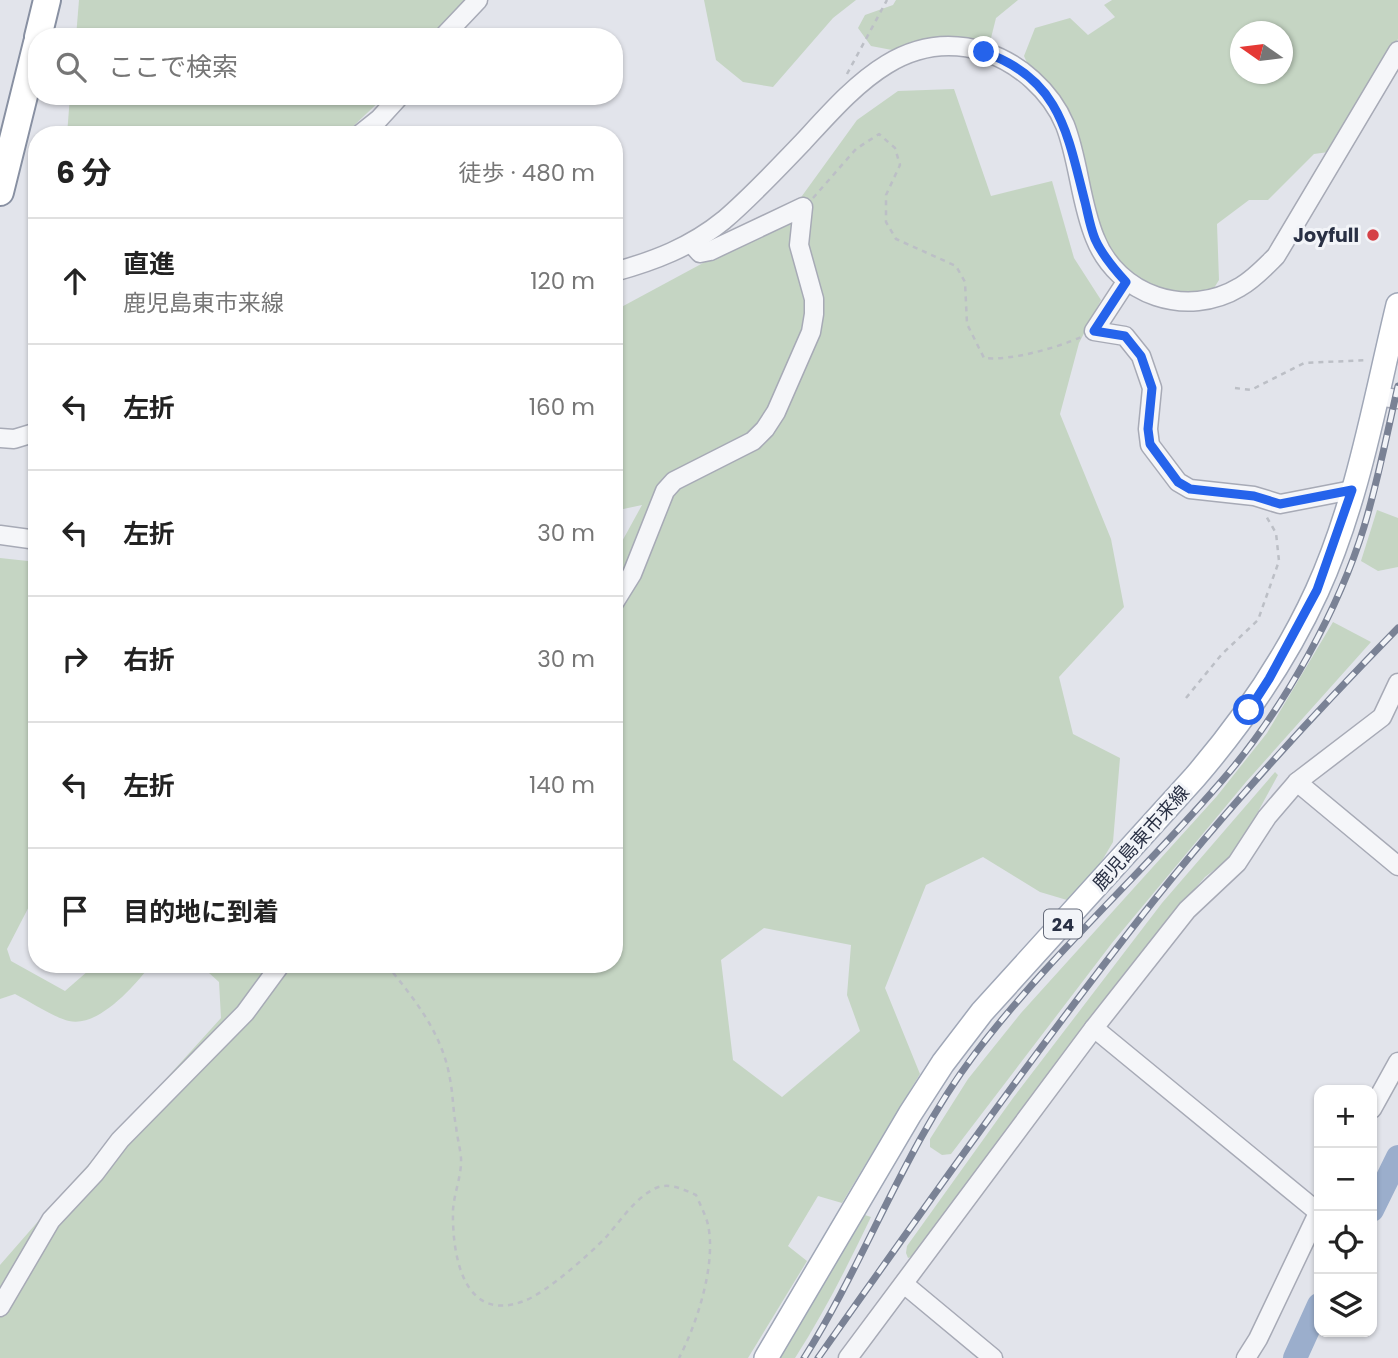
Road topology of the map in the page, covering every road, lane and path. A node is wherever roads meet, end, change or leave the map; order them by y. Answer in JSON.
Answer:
{"nodes":[{"id":1,"x":47,"y":0,"type":"edge"},
{"id":2,"x":478,"y":0,"type":"edge"},
{"id":3,"x":887,"y":0,"type":"edge"},
{"id":4,"x":40,"y":28,"type":"edge"},
{"id":5,"x":452,"y":28,"type":"edge"},
{"id":6,"x":1398,"y":51,"type":"edge"},
{"id":7,"x":847,"y":74,"type":"dead end"},
{"id":8,"x":28,"y":79,"type":"edge"},
{"id":9,"x":392,"y":105,"type":"edge"},
{"id":10,"x":370,"y":126,"type":"edge"},
{"id":11,"x":0,"y":192,"type":"edge"},
{"id":12,"x":803,"y":207,"type":"junction"},
{"id":13,"x":691,"y":243,"type":"junction"},
{"id":14,"x":623,"y":269,"type":"edge"},
{"id":15,"x":1126,"y":282,"type":"junction"},
{"id":16,"x":1398,"y":305,"type":"edge"},
{"id":17,"x":1094,"y":331,"type":"junction"},
{"id":18,"x":1385,"y":358,"type":"junction"},
{"id":19,"x":1235,"y":388,"type":"dead end"},
{"id":20,"x":1388,"y":398,"type":"edge"},
{"id":21,"x":28,"y":435,"type":"edge"},
{"id":22,"x":0,"y":438,"type":"edge"},
{"id":23,"x":1352,"y":490,"type":"junction"},
{"id":24,"x":1254,"y":496,"type":"junction"},
{"id":25,"x":0,"y":535,"type":"edge"},
{"id":26,"x":28,"y":539,"type":"edge"},
{"id":27,"x":623,"y":588,"type":"edge"},
{"id":28,"x":1398,"y":683,"type":"edge"},
{"id":29,"x":1186,"y":698,"type":"dead end"},
{"id":30,"x":1297,"y":782,"type":"junction"},
{"id":31,"x":1398,"y":866,"type":"edge"},
{"id":32,"x":274,"y":973,"type":"edge"},
{"id":33,"x":393,"y":973,"type":"edge"},
{"id":34,"x":1094,"y":1028,"type":"junction"},
{"id":35,"x":1398,"y":1062,"type":"edge"},
{"id":36,"x":1377,"y":1100,"type":"edge"},
{"id":37,"x":1318,"y":1211,"type":"edge"},
{"id":38,"x":1314,"y":1222,"type":"edge"},
{"id":39,"x":904,"y":1284,"type":"junction"},
{"id":40,"x":0,"y":1307,"type":"edge"},
{"id":41,"x":678,"y":1358,"type":"edge"},
{"id":42,"x":766,"y":1358,"type":"edge"},
{"id":43,"x":848,"y":1358,"type":"edge"},
{"id":44,"x":993,"y":1358,"type":"edge"},
{"id":45,"x":1246,"y":1358,"type":"edge"}],
"edges":[{"from":1,"to":4,"type":"highway"},
{"from":2,"to":5,"type":"street"},
{"from":3,"to":7,"type":"path"},
{"from":6,"to":15,"type":"street"},
{"from":8,"to":11,"type":"highway"},
{"from":9,"to":10,"type":"street"},
{"from":12,"to":13,"type":"street"},
{"from":12,"to":17,"type":"path"},
{"from":12,"to":27,"type":"street"},
{"from":13,"to":14,"type":"street"},
{"from":13,"to":15,"type":"street"},
{"from":15,"to":17,"type":"street"},
{"from":16,"to":18,"type":"main road","name":"鹿児島東市来線","number":"24"},
{"from":17,"to":24,"type":"street"},
{"from":18,"to":19,"type":"path"},
{"from":18,"to":20,"type":"main road","name":"鹿児島東市来線","number":"24"},
{"from":20,"to":23,"type":"main road","name":"鹿児島東市来線","number":"24"},
{"from":21,"to":22,"type":"street"},
{"from":23,"to":24,"type":"street"},
{"from":23,"to":42,"type":"main road","name":"鹿児島東市来線","number":"24"},
{"from":24,"to":29,"type":"path"},
{"from":25,"to":26,"type":"street"},
{"from":28,"to":30,"type":"street"},
{"from":30,"to":31,"type":"street"},
{"from":30,"to":34,"type":"street"},
{"from":32,"to":40,"type":"street"},
{"from":33,"to":41,"type":"path"},
{"from":34,"to":37,"type":"street"},
{"from":34,"to":39,"type":"street"},
{"from":35,"to":36,"type":"street"},
{"from":38,"to":45,"type":"street"},
{"from":39,"to":43,"type":"street"},
{"from":39,"to":44,"type":"street"}]}
